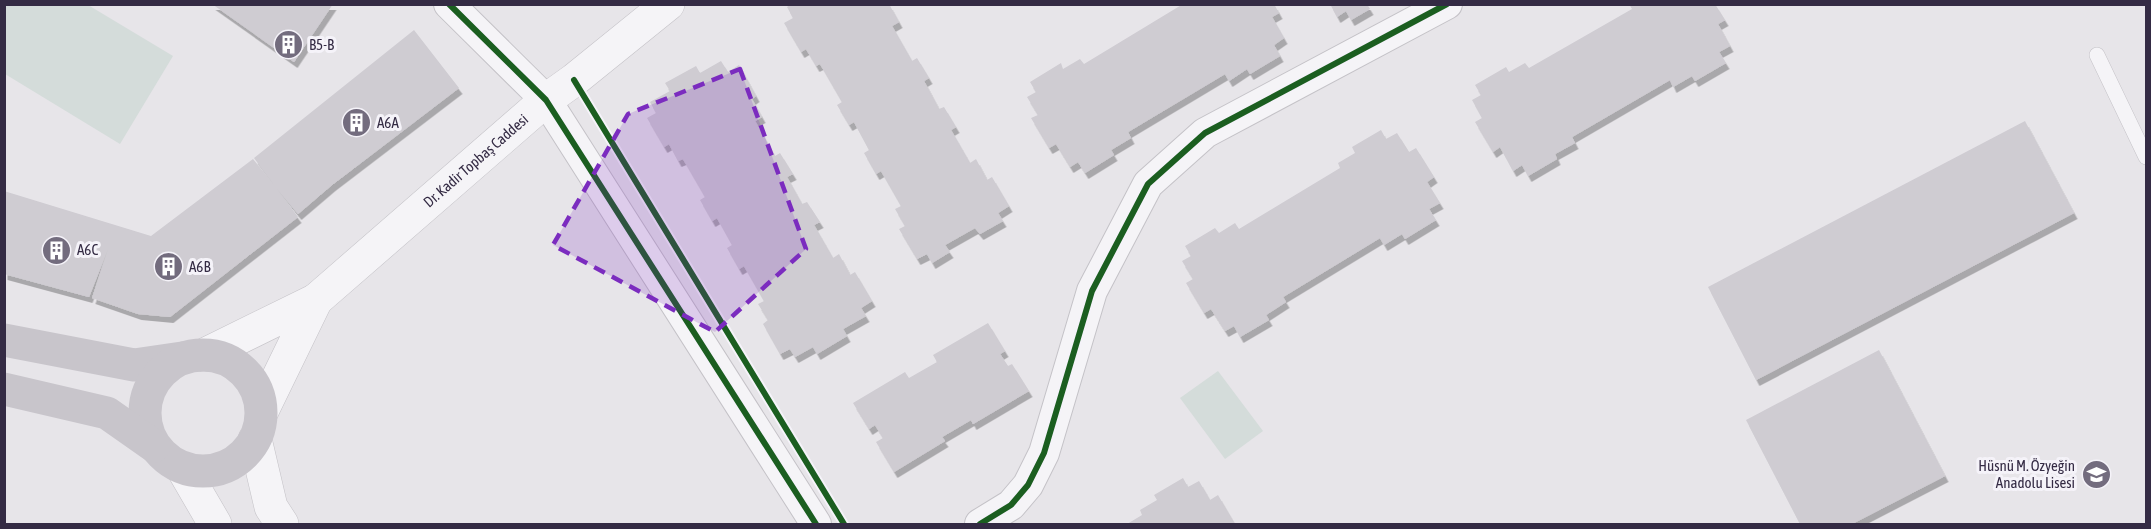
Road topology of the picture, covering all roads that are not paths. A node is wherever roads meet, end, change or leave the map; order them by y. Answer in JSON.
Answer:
{"nodes":[{"id":1,"x":449,"y":4,"type":"edge"},
{"id":2,"x":668,"y":4,"type":"edge"},
{"id":3,"x":1447,"y":4,"type":"edge"},
{"id":4,"x":2097,"y":54,"type":"dead end"},
{"id":5,"x":546,"y":100,"type":"junction"},
{"id":6,"x":2146,"y":157,"type":"edge"},
{"id":7,"x":316,"y":300,"type":"junction"},
{"id":8,"x":4,"y":340,"type":"edge"},
{"id":9,"x":195,"y":356,"type":"junction"},
{"id":10,"x":4,"y":389,"type":"edge"},
{"id":11,"x":258,"y":425,"type":"junction"},
{"id":12,"x":154,"y":446,"type":"junction"},
{"id":13,"x":183,"y":469,"type":"junction"},
{"id":14,"x":215,"y":525,"type":"edge"},
{"id":15,"x":282,"y":525,"type":"edge"},
{"id":16,"x":816,"y":525,"type":"edge"},
{"id":17,"x":980,"y":525,"type":"edge"}],
"edges":[{"from":1,"to":5,"type":"street"},
{"from":2,"to":5,"type":"street","name":"Dr. Kadir Topbaş Caddesi"},
{"from":3,"to":17,"type":"street"},
{"from":4,"to":6,"type":"lane"},
{"from":5,"to":7,"type":"street","name":"Dr. Kadir Topbaş Caddesi"},
{"from":5,"to":16,"type":"street"},
{"from":7,"to":9,"type":"street"},
{"from":7,"to":11,"type":"street"},
{"from":8,"to":9,"type":"main road"},
{"from":9,"to":11,"type":"main road"},
{"from":9,"to":12,"type":"main road"},
{"from":10,"to":12,"type":"main road"},
{"from":11,"to":13,"type":"main road"},
{"from":11,"to":15,"type":"street"},
{"from":12,"to":13,"type":"main road"},
{"from":13,"to":14,"type":"street"}]}
